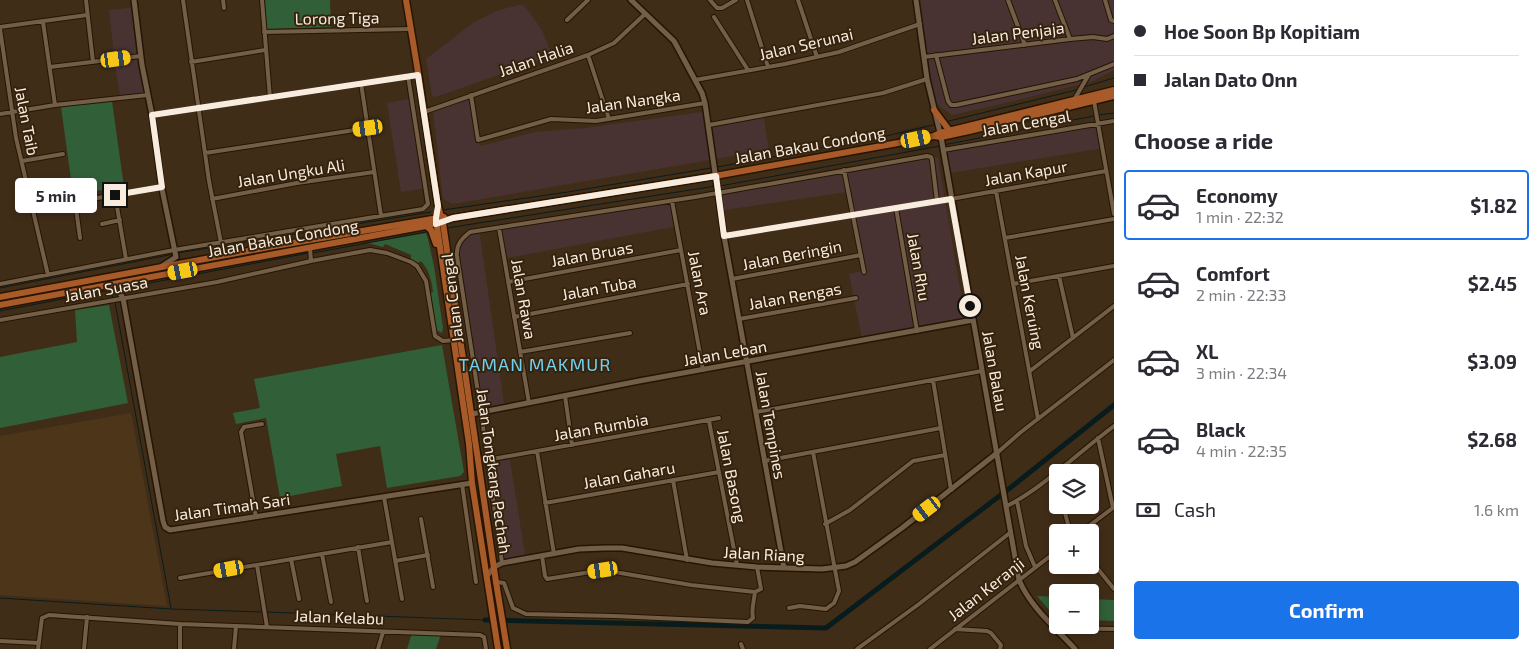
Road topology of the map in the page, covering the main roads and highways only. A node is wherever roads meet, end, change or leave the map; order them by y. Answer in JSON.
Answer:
{"nodes":[{"id":1,"x":406,"y":0,"type":"edge"},
{"id":2,"x":1114,"y":90,"type":"edge"},
{"id":3,"x":1114,"y":96,"type":"edge"},
{"id":4,"x":934,"y":110,"type":"road end"},
{"id":5,"x":948,"y":129,"type":"junction"},
{"id":6,"x":940,"y":139,"type":"junction"},
{"id":7,"x":439,"y":220,"type":"junction"},
{"id":8,"x":426,"y":226,"type":"junction"},
{"id":9,"x":444,"y":270,"type":"junction"},
{"id":10,"x":0,"y":297,"type":"edge"},
{"id":11,"x":0,"y":304,"type":"edge"},
{"id":12,"x":472,"y":414,"type":"junction"},
{"id":13,"x":469,"y":446,"type":"junction"},
{"id":14,"x":478,"y":460,"type":"junction"},
{"id":15,"x":472,"y":483,"type":"junction"},
{"id":16,"x":484,"y":504,"type":"junction"},
{"id":17,"x":498,"y":649,"type":"edge"},
{"id":18,"x":507,"y":649,"type":"edge"}],
"edges":[{"from":1,"to":7,"type":"main road","name":"Jalan Tongkang Pechah"},
{"from":2,"to":5,"type":"main road","name":"Jalan Bakau Condong"},
{"from":3,"to":6,"type":"main road","name":"Jalan Bakau Condong"},
{"from":4,"to":5,"type":"main road"},
{"from":5,"to":6,"type":"main road","name":"Jalan Bakau Condong"},
{"from":6,"to":7,"type":"main road","name":"Jalan Bakau Condong"},
{"from":7,"to":8,"type":"main road","name":"Jalan Bakau Condong"},
{"from":7,"to":9,"type":"main road","name":"Jalan Tongkang Pechah"},
{"from":7,"to":10,"type":"main road","name":"Jalan Bakau Condong"},
{"from":7,"to":12,"type":"main road","name":"Jalan Tongkang Pechah"},
{"from":8,"to":9,"type":"main road"},
{"from":8,"to":11,"type":"main road","name":"Jalan Bakau Condong"},
{"from":9,"to":13,"type":"main road","name":"Jalan Tongkang Pechah"},
{"from":12,"to":13,"type":"main road"},
{"from":12,"to":14,"type":"main road","name":"Jalan Tongkang Pechah"},
{"from":13,"to":15,"type":"main road","name":"Jalan Tongkang Pechah"},
{"from":14,"to":15,"type":"main road"},
{"from":14,"to":16,"type":"main road","name":"Jalan Tongkang Pechah"},
{"from":15,"to":16,"type":"main road"},
{"from":15,"to":17,"type":"main road","name":"Jalan Tongkang Pechah"},
{"from":16,"to":18,"type":"main road","name":"Jalan Tongkang Pechah"}]}
